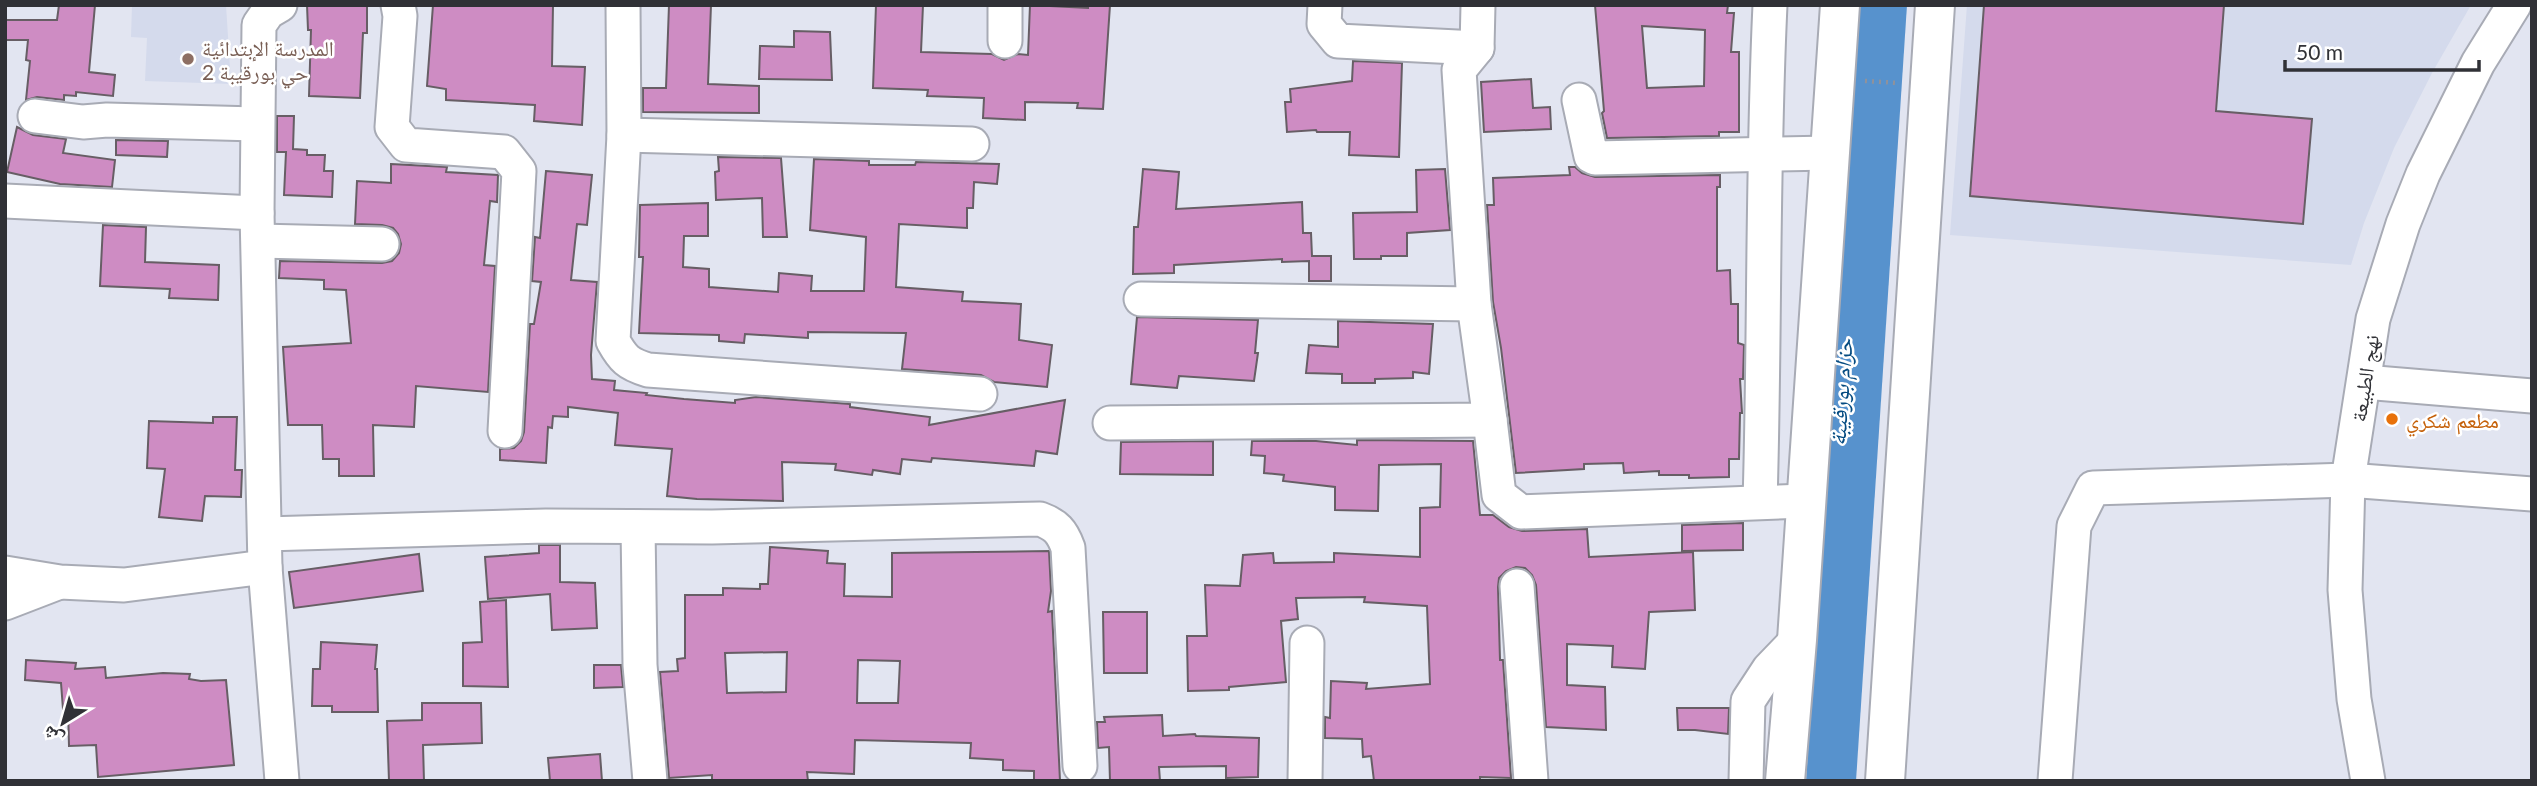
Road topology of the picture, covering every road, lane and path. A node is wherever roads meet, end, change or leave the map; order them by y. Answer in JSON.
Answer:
{"nodes":[{"id":1,"x":280,"y":5,"type":"edge"},
{"id":2,"x":398,"y":5,"type":"edge"},
{"id":3,"x":624,"y":5,"type":"edge"},
{"id":4,"x":1004,"y":5,"type":"edge"},
{"id":5,"x":1325,"y":5,"type":"edge"},
{"id":6,"x":1478,"y":5,"type":"edge"},
{"id":7,"x":1770,"y":5,"type":"edge"},
{"id":8,"x":1840,"y":5,"type":"edge"},
{"id":9,"x":1935,"y":5,"type":"edge"},
{"id":10,"x":2514,"y":5,"type":"edge"},
{"id":11,"x":1005,"y":41,"type":"dead end"},
{"id":12,"x":1477,"y":48,"type":"junction"},
{"id":13,"x":1852,"y":80,"type":"dead end"},
{"id":14,"x":1903,"y":83,"type":"dead end"},
{"id":15,"x":1579,"y":100,"type":"dead end"},
{"id":16,"x":34,"y":117,"type":"dead end"},
{"id":17,"x":257,"y":124,"type":"junction"},
{"id":18,"x":624,"y":135,"type":"junction"},
{"id":19,"x":972,"y":144,"type":"dead end"},
{"id":20,"x":1830,"y":153,"type":"junction"},
{"id":21,"x":1764,"y":155,"type":"junction"},
{"id":22,"x":5,"y":201,"type":"edge"},
{"id":23,"x":258,"y":227,"type":"junction"},
{"id":24,"x":382,"y":244,"type":"dead end"},
{"id":25,"x":1141,"y":299,"type":"dead end"},
{"id":26,"x":1474,"y":304,"type":"junction"},
{"id":27,"x":2364,"y":382,"type":"junction"},
{"id":28,"x":980,"y":394,"type":"dead end"},
{"id":29,"x":2532,"y":396,"type":"edge"},
{"id":30,"x":1490,"y":420,"type":"junction"},
{"id":31,"x":1110,"y":423,"type":"dead end"},
{"id":32,"x":505,"y":431,"type":"dead end"},
{"id":33,"x":2348,"y":480,"type":"junction"},
{"id":34,"x":2532,"y":494,"type":"edge"},
{"id":35,"x":1805,"y":501,"type":"junction"},
{"id":36,"x":1760,"y":502,"type":"junction"},
{"id":37,"x":638,"y":527,"type":"junction"},
{"id":38,"x":265,"y":550,"type":"junction"},
{"id":39,"x":5,"y":573,"type":"edge"},
{"id":40,"x":60,"y":582,"type":"junction"},
{"id":41,"x":1517,"y":586,"type":"dead end"},
{"id":42,"x":5,"y":603,"type":"edge"},
{"id":43,"x":1797,"y":640,"type":"junction"},
{"id":44,"x":1307,"y":643,"type":"dead end"},
{"id":45,"x":1080,"y":766,"type":"dead end"},
{"id":46,"x":282,"y":781,"type":"edge"},
{"id":47,"x":650,"y":781,"type":"edge"},
{"id":48,"x":1305,"y":781,"type":"edge"},
{"id":49,"x":1531,"y":781,"type":"edge"},
{"id":50,"x":1746,"y":781,"type":"edge"},
{"id":51,"x":1785,"y":781,"type":"edge"},
{"id":52,"x":1885,"y":781,"type":"edge"},
{"id":53,"x":2055,"y":781,"type":"edge"},
{"id":54,"x":2368,"y":781,"type":"edge"}],
"edges":[{"from":1,"to":17,"type":"street"},
{"from":2,"to":32,"type":"street"},
{"from":3,"to":18,"type":"street"},
{"from":4,"to":11,"type":"street"},
{"from":5,"to":12,"type":"street"},
{"from":6,"to":12,"type":"street"},
{"from":7,"to":21,"type":"street"},
{"from":8,"to":20,"type":"highway"},
{"from":9,"to":52,"type":"highway"},
{"from":10,"to":27,"type":"street","name":"نهج الطبيعة"},
{"from":12,"to":26,"type":"street"},
{"from":13,"to":14,"type":"path"},
{"from":15,"to":21,"type":"street"},
{"from":16,"to":17,"type":"street"},
{"from":17,"to":23,"type":"street"},
{"from":18,"to":19,"type":"street"},
{"from":18,"to":28,"type":"street"},
{"from":20,"to":21,"type":"street"},
{"from":20,"to":35,"type":"highway"},
{"from":21,"to":36,"type":"street"},
{"from":22,"to":23,"type":"street"},
{"from":23,"to":24,"type":"street"},
{"from":23,"to":38,"type":"street"},
{"from":25,"to":26,"type":"street"},
{"from":26,"to":30,"type":"street"},
{"from":27,"to":29,"type":"street"},
{"from":27,"to":33,"type":"street","name":"نهج الطبيعة"},
{"from":30,"to":31,"type":"street"},
{"from":30,"to":36,"type":"street"},
{"from":33,"to":34,"type":"street"},
{"from":33,"to":53,"type":"street"},
{"from":33,"to":54,"type":"street","name":"نهج الطبيعة"},
{"from":35,"to":36,"type":"street"},
{"from":35,"to":43,"type":"highway"},
{"from":37,"to":38,"type":"street"},
{"from":37,"to":45,"type":"street"},
{"from":37,"to":47,"type":"street"},
{"from":38,"to":40,"type":"street"},
{"from":38,"to":46,"type":"street"},
{"from":39,"to":40,"type":"street"},
{"from":40,"to":42,"type":"street"},
{"from":41,"to":49,"type":"street"},
{"from":43,"to":50,"type":"street"},
{"from":43,"to":51,"type":"highway"},
{"from":44,"to":48,"type":"street"}]}
